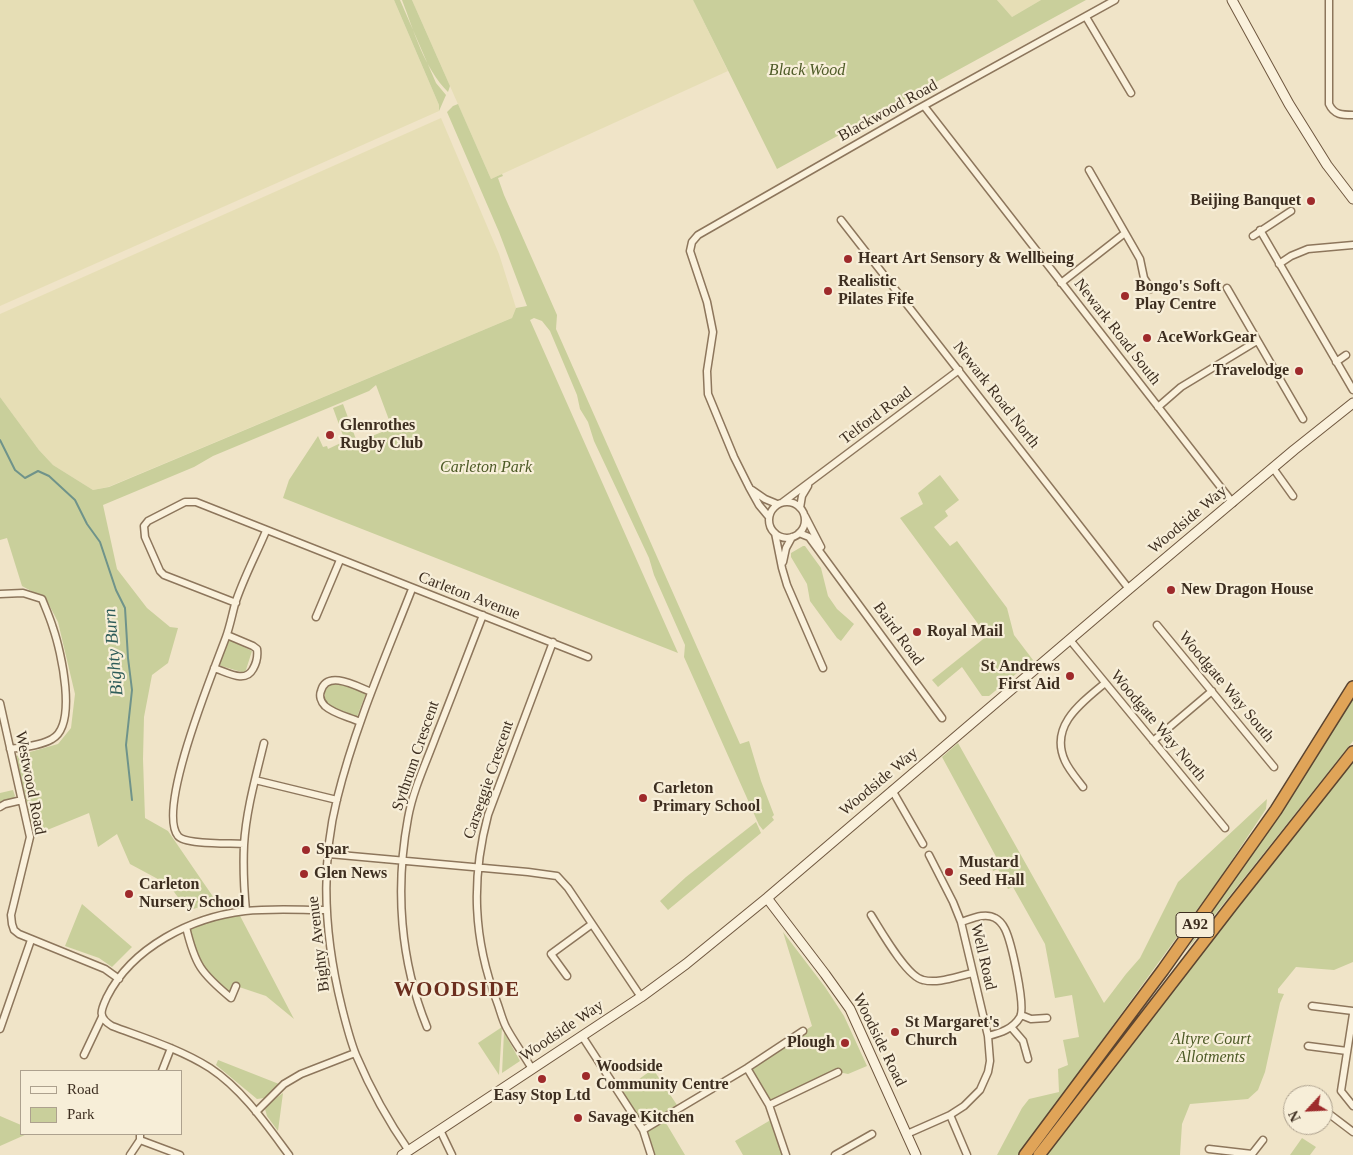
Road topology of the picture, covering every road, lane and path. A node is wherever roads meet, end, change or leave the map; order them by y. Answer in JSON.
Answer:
{"nodes":[{"id":1,"x":1115,"y":0,"type":"edge"},
{"id":2,"x":1227,"y":0,"type":"edge"},
{"id":3,"x":1232,"y":0,"type":"edge"},
{"id":4,"x":1329,"y":0,"type":"edge"},
{"id":5,"x":1237,"y":11,"type":"junction"},
{"id":6,"x":1086,"y":16,"type":"junction"},
{"id":7,"x":1131,"y":93,"type":"dead end"},
{"id":8,"x":924,"y":106,"type":"junction"},
{"id":9,"x":1353,"y":115,"type":"edge"},
{"id":10,"x":1089,"y":170,"type":"dead end"},
{"id":11,"x":1352,"y":196,"type":"edge"},
{"id":12,"x":1291,"y":211,"type":"dead end"},
{"id":13,"x":841,"y":220,"type":"dead end"},
{"id":14,"x":1260,"y":230,"type":"junction"},
{"id":15,"x":1125,"y":233,"type":"junction"},
{"id":16,"x":1254,"y":236,"type":"dead end"},
{"id":17,"x":1352,"y":245,"type":"edge"},
{"id":18,"x":1278,"y":264,"type":"junction"},
{"id":19,"x":1061,"y":283,"type":"junction"},
{"id":20,"x":1227,"y":288,"type":"dead end"},
{"id":21,"x":1151,"y":289,"type":"dead end"},
{"id":22,"x":1257,"y":342,"type":"junction"},
{"id":23,"x":1346,"y":355,"type":"dead end"},
{"id":24,"x":1336,"y":362,"type":"junction"},
{"id":25,"x":959,"y":370,"type":"junction"},
{"id":26,"x":1353,"y":390,"type":"edge"},
{"id":27,"x":1353,"y":403,"type":"edge"},
{"id":28,"x":1158,"y":407,"type":"junction"},
{"id":29,"x":1303,"y":419,"type":"dead end"},
{"id":30,"x":1273,"y":468,"type":"junction"},
{"id":31,"x":810,"y":483,"type":"junction"},
{"id":32,"x":748,"y":487,"type":"junction"},
{"id":33,"x":1294,"y":496,"type":"dead end"},
{"id":34,"x":780,"y":503,"type":"junction"},
{"id":35,"x":1233,"y":503,"type":"junction"},
{"id":36,"x":800,"y":508,"type":"junction"},
{"id":37,"x":804,"y":515,"type":"junction"},
{"id":38,"x":769,"y":517,"type":"junction"},
{"id":39,"x":266,"y":531,"type":"junction"},
{"id":40,"x":775,"y":533,"type":"junction"},
{"id":41,"x":799,"y":533,"type":"junction"},
{"id":42,"x":792,"y":537,"type":"junction"},
{"id":43,"x":340,"y":560,"type":"junction"},
{"id":44,"x":831,"y":566,"type":"junction"},
{"id":45,"x":782,"y":568,"type":"junction"},
{"id":46,"x":412,"y":589,"type":"junction"},
{"id":47,"x":1130,"y":589,"type":"junction"},
{"id":48,"x":0,"y":594,"type":"edge"},
{"id":49,"x":236,"y":603,"type":"junction"},
{"id":50,"x":483,"y":616,"type":"junction"},
{"id":51,"x":316,"y":617,"type":"dead end"},
{"id":52,"x":1157,"y":626,"type":"dead end"},
{"id":53,"x":227,"y":635,"type":"junction"},
{"id":54,"x":1070,"y":640,"type":"junction"},
{"id":55,"x":552,"y":642,"type":"junction"},
{"id":56,"x":588,"y":657,"type":"dead end"},
{"id":57,"x":214,"y":668,"type":"junction"},
{"id":58,"x":823,"y":668,"type":"dead end"},
{"id":59,"x":1105,"y":682,"type":"junction"},
{"id":60,"x":1353,"y":687,"type":"edge"},
{"id":61,"x":1212,"y":691,"type":"junction"},
{"id":62,"x":371,"y":692,"type":"junction"},
{"id":63,"x":0,"y":703,"type":"edge"},
{"id":64,"x":942,"y":718,"type":"dead end"},
{"id":65,"x":360,"y":722,"type":"junction"},
{"id":66,"x":1153,"y":741,"type":"junction"},
{"id":67,"x":264,"y":743,"type":"dead end"},
{"id":68,"x":10,"y":749,"type":"junction"},
{"id":69,"x":1353,"y":752,"type":"edge"},
{"id":70,"x":1274,"y":767,"type":"dead end"},
{"id":71,"x":255,"y":780,"type":"junction"},
{"id":72,"x":1082,"y":787,"type":"dead end"},
{"id":73,"x":892,"y":790,"type":"junction"},
{"id":74,"x":22,"y":800,"type":"junction"},
{"id":75,"x":337,"y":800,"type":"junction"},
{"id":76,"x":0,"y":807,"type":"edge"},
{"id":77,"x":1225,"y":828,"type":"dead end"},
{"id":78,"x":244,"y":844,"type":"junction"},
{"id":79,"x":923,"y":844,"type":"dead end"},
{"id":80,"x":329,"y":854,"type":"junction"},
{"id":81,"x":929,"y":855,"type":"dead end"},
{"id":82,"x":404,"y":860,"type":"junction"},
{"id":83,"x":477,"y":867,"type":"junction"},
{"id":84,"x":767,"y":898,"type":"junction"},
{"id":85,"x":326,"y":910,"type":"junction"},
{"id":86,"x":246,"y":911,"type":"junction"},
{"id":87,"x":871,"y":915,"type":"dead end"},
{"id":88,"x":961,"y":922,"type":"junction"},
{"id":89,"x":592,"y":924,"type":"junction"},
{"id":90,"x":186,"y":928,"type":"junction"},
{"id":91,"x":32,"y":940,"type":"junction"},
{"id":92,"x":973,"y":973,"type":"junction"},
{"id":93,"x":567,"y":976,"type":"dead end"},
{"id":94,"x":120,"y":979,"type":"junction"},
{"id":95,"x":236,"y":986,"type":"dead end"},
{"id":96,"x":641,"y":997,"type":"junction"},
{"id":97,"x":1312,"y":1006,"type":"dead end"},
{"id":98,"x":1353,"y":1013,"type":"edge"},
{"id":99,"x":1021,"y":1015,"type":"junction"},
{"id":100,"x":102,"y":1017,"type":"junction"},
{"id":101,"x":1047,"y":1018,"type":"dead end"},
{"id":102,"x":427,"y":1027,"type":"dead end"},
{"id":103,"x":1012,"y":1027,"type":"junction"},
{"id":104,"x":0,"y":1029,"type":"edge"},
{"id":105,"x":803,"y":1031,"type":"dead end"},
{"id":106,"x":582,"y":1036,"type":"junction"},
{"id":107,"x":988,"y":1036,"type":"junction"},
{"id":108,"x":1308,"y":1046,"type":"dead end"},
{"id":109,"x":171,"y":1048,"type":"junction"},
{"id":110,"x":1347,"y":1051,"type":"junction"},
{"id":111,"x":355,"y":1053,"type":"junction"},
{"id":112,"x":84,"y":1055,"type":"dead end"},
{"id":113,"x":1028,"y":1058,"type":"dead end"},
{"id":114,"x":746,"y":1068,"type":"junction"},
{"id":115,"x":532,"y":1069,"type":"junction"},
{"id":116,"x":162,"y":1070,"type":"edge"},
{"id":117,"x":838,"y":1072,"type":"dead end"},
{"id":118,"x":769,"y":1105,"type":"junction"},
{"id":119,"x":1353,"y":1106,"type":"edge"},
{"id":120,"x":256,"y":1112,"type":"junction"},
{"id":121,"x":950,"y":1115,"type":"junction"},
{"id":122,"x":1333,"y":1117,"type":"edge"},
{"id":123,"x":440,"y":1130,"type":"junction"},
{"id":124,"x":643,"y":1130,"type":"junction"},
{"id":125,"x":1353,"y":1132,"type":"edge"},
{"id":126,"x":872,"y":1134,"type":"dead end"},
{"id":127,"x":907,"y":1134,"type":"junction"},
{"id":128,"x":140,"y":1137,"type":"edge"},
{"id":129,"x":1263,"y":1140,"type":"dead end"},
{"id":130,"x":1210,"y":1149,"type":"dead end"},
{"id":131,"x":406,"y":1153,"type":"edge"},
{"id":132,"x":1252,"y":1154,"type":"edge"},
{"id":133,"x":130,"y":1155,"type":"edge"},
{"id":134,"x":180,"y":1155,"type":"edge"},
{"id":135,"x":289,"y":1155,"type":"edge"},
{"id":136,"x":452,"y":1155,"type":"edge"},
{"id":137,"x":651,"y":1155,"type":"edge"},
{"id":138,"x":786,"y":1155,"type":"edge"},
{"id":139,"x":834,"y":1155,"type":"edge"},
{"id":140,"x":916,"y":1155,"type":"edge"},
{"id":141,"x":967,"y":1155,"type":"edge"},
{"id":142,"x":1025,"y":1155,"type":"edge"},
{"id":143,"x":1040,"y":1155,"type":"edge"}],
"edges":[{"from":1,"to":6,"type":"street","name":"Blackwood Road"},
{"from":2,"to":5,"type":"street"},
{"from":3,"to":5,"type":"street"},
{"from":4,"to":9,"type":"street"},
{"from":5,"to":11,"type":"street"},
{"from":6,"to":7,"type":"street"},
{"from":6,"to":8,"type":"street","name":"Blackwood Road"},
{"from":8,"to":19,"type":"street","name":"Newark Road South"},
{"from":8,"to":32,"type":"street","name":"Blackwood Road"},
{"from":10,"to":15,"type":"street"},
{"from":12,"to":14,"type":"street"},
{"from":13,"to":25,"type":"street","name":"Newark Road North"},
{"from":14,"to":16,"type":"street"},
{"from":14,"to":18,"type":"street"},
{"from":15,"to":19,"type":"street"},
{"from":15,"to":21,"type":"street"},
{"from":17,"to":18,"type":"street"},
{"from":18,"to":24,"type":"street"},
{"from":19,"to":28,"type":"street","name":"Newark Road South"},
{"from":20,"to":22,"type":"street"},
{"from":22,"to":28,"type":"street"},
{"from":22,"to":29,"type":"street"},
{"from":23,"to":24,"type":"street"},
{"from":24,"to":26,"type":"street"},
{"from":25,"to":31,"type":"street","name":"Telford Road"},
{"from":25,"to":47,"type":"street","name":"Newark Road North"},
{"from":27,"to":30,"type":"street","name":"Woodside Way"},
{"from":28,"to":35,"type":"street","name":"Newark Road South"},
{"from":30,"to":33,"type":"street"},
{"from":30,"to":35,"type":"street","name":"Woodside Way"},
{"from":31,"to":34,"type":"street","name":"Telford Road"},
{"from":31,"to":36,"type":"street","name":"Telford Road"},
{"from":32,"to":34,"type":"street"},
{"from":32,"to":38,"type":"street"},
{"from":34,"to":36,"type":"street"},
{"from":34,"to":38,"type":"street"},
{"from":35,"to":47,"type":"street","name":"Woodside Way"},
{"from":36,"to":37,"type":"street"},
{"from":37,"to":41,"type":"street"},
{"from":37,"to":44,"type":"street","name":"Baird Road"},
{"from":38,"to":40,"type":"street"},
{"from":39,"to":43,"type":"street","name":"Carleton Avenue"},
{"from":39,"to":49,"type":"street"},
{"from":39,"to":49,"type":"street","name":"Carleton Avenue"},
{"from":40,"to":42,"type":"street"},
{"from":40,"to":45,"type":"street"},
{"from":41,"to":42,"type":"street"},
{"from":41,"to":44,"type":"street","name":"Baird Road"},
{"from":42,"to":45,"type":"street"},
{"from":43,"to":46,"type":"street","name":"Carleton Avenue"},
{"from":43,"to":51,"type":"street"},
{"from":44,"to":64,"type":"street","name":"Baird Road"},
{"from":45,"to":58,"type":"street"},
{"from":46,"to":50,"type":"street","name":"Carleton Avenue"},
{"from":46,"to":62,"type":"street","name":"Bighty Avenue"},
{"from":47,"to":54,"type":"street","name":"Woodside Way"},
{"from":48,"to":68,"type":"street"},
{"from":49,"to":53,"type":"street"},
{"from":50,"to":55,"type":"street","name":"Carleton Avenue"},
{"from":50,"to":82,"type":"street","name":"Sythrum Crescent"},
{"from":52,"to":61,"type":"street","name":"Woodgate Way South"},
{"from":53,"to":57,"type":"street"},
{"from":53,"to":57,"type":"street"},
{"from":54,"to":59,"type":"street","name":"Woodgate Way North"},
{"from":54,"to":73,"type":"street","name":"Woodside Way"},
{"from":55,"to":56,"type":"street","name":"Carleton Avenue"},
{"from":55,"to":83,"type":"street","name":"Carseggie Crescent"},
{"from":57,"to":78,"type":"street"},
{"from":59,"to":66,"type":"street","name":"Woodgate Way North"},
{"from":59,"to":72,"type":"street"},
{"from":60,"to":142,"type":"highway","number":"A92"},
{"from":61,"to":66,"type":"street"},
{"from":61,"to":70,"type":"street","name":"Woodgate Way South"},
{"from":62,"to":65,"type":"street","name":"Bighty Avenue"},
{"from":62,"to":65,"type":"street"},
{"from":63,"to":68,"type":"street","name":"Westwood Road"},
{"from":65,"to":75,"type":"street","name":"Bighty Avenue"},
{"from":66,"to":77,"type":"street","name":"Woodgate Way North"},
{"from":67,"to":71,"type":"street"},
{"from":68,"to":74,"type":"street","name":"Westwood Road"},
{"from":69,"to":143,"type":"highway","number":"A92"},
{"from":71,"to":75,"type":"street"},
{"from":71,"to":78,"type":"street"},
{"from":73,"to":79,"type":"street"},
{"from":73,"to":84,"type":"street","name":"Woodside Way"},
{"from":74,"to":76,"type":"street"},
{"from":74,"to":91,"type":"street","name":"Westwood Road"},
{"from":75,"to":80,"type":"street","name":"Bighty Avenue"},
{"from":78,"to":86,"type":"street"},
{"from":80,"to":82,"type":"street"},
{"from":80,"to":85,"type":"street","name":"Bighty Avenue"},
{"from":81,"to":88,"type":"street","name":"Well Road"},
{"from":82,"to":83,"type":"street"},
{"from":82,"to":102,"type":"street","name":"Sythrum Crescent"},
{"from":83,"to":89,"type":"street"},
{"from":83,"to":115,"type":"street","name":"Carseggie Crescent"},
{"from":84,"to":96,"type":"street","name":"Woodside Way"},
{"from":84,"to":127,"type":"street","name":"Woodside Road"},
{"from":85,"to":86,"type":"street"},
{"from":85,"to":111,"type":"street","name":"Bighty Avenue"},
{"from":86,"to":90,"type":"street"},
{"from":87,"to":92,"type":"street"},
{"from":88,"to":92,"type":"street","name":"Well Road"},
{"from":88,"to":99,"type":"street"},
{"from":89,"to":93,"type":"street"},
{"from":89,"to":96,"type":"street"},
{"from":90,"to":94,"type":"street"},
{"from":90,"to":95,"type":"street"},
{"from":91,"to":94,"type":"street","name":"Westwood Road"},
{"from":91,"to":104,"type":"street"},
{"from":92,"to":107,"type":"street","name":"Well Road"},
{"from":94,"to":100,"type":"street"},
{"from":96,"to":106,"type":"street","name":"Woodside Way"},
{"from":97,"to":98,"type":"street"},
{"from":98,"to":110,"type":"street"},
{"from":99,"to":101,"type":"street"},
{"from":99,"to":103,"type":"street"},
{"from":100,"to":109,"type":"street"},
{"from":100,"to":112,"type":"street"},
{"from":103,"to":107,"type":"street"},
{"from":103,"to":113,"type":"street"},
{"from":105,"to":114,"type":"street"},
{"from":106,"to":115,"type":"street","name":"Woodside Way"},
{"from":106,"to":124,"type":"street"},
{"from":107,"to":121,"type":"street","name":"Well Road"},
{"from":108,"to":110,"type":"street"},
{"from":109,"to":116,"type":"street"},
{"from":109,"to":120,"type":"street"},
{"from":110,"to":119,"type":"street"},
{"from":111,"to":120,"type":"street"},
{"from":111,"to":131,"type":"street","name":"Bighty Avenue"},
{"from":114,"to":118,"type":"street"},
{"from":114,"to":124,"type":"street"},
{"from":115,"to":123,"type":"street","name":"Woodside Way"},
{"from":117,"to":118,"type":"street"},
{"from":118,"to":138,"type":"street"},
{"from":120,"to":135,"type":"street"},
{"from":121,"to":127,"type":"street","name":"Well Road"},
{"from":121,"to":141,"type":"street"},
{"from":122,"to":125,"type":"street"},
{"from":123,"to":131,"type":"street","name":"Woodside Way"},
{"from":123,"to":136,"type":"street"},
{"from":124,"to":137,"type":"street"},
{"from":126,"to":139,"type":"street"},
{"from":127,"to":140,"type":"street","name":"Woodside Road"},
{"from":128,"to":133,"type":"street"},
{"from":128,"to":134,"type":"street"},
{"from":129,"to":132,"type":"street"},
{"from":130,"to":132,"type":"street"}]}
